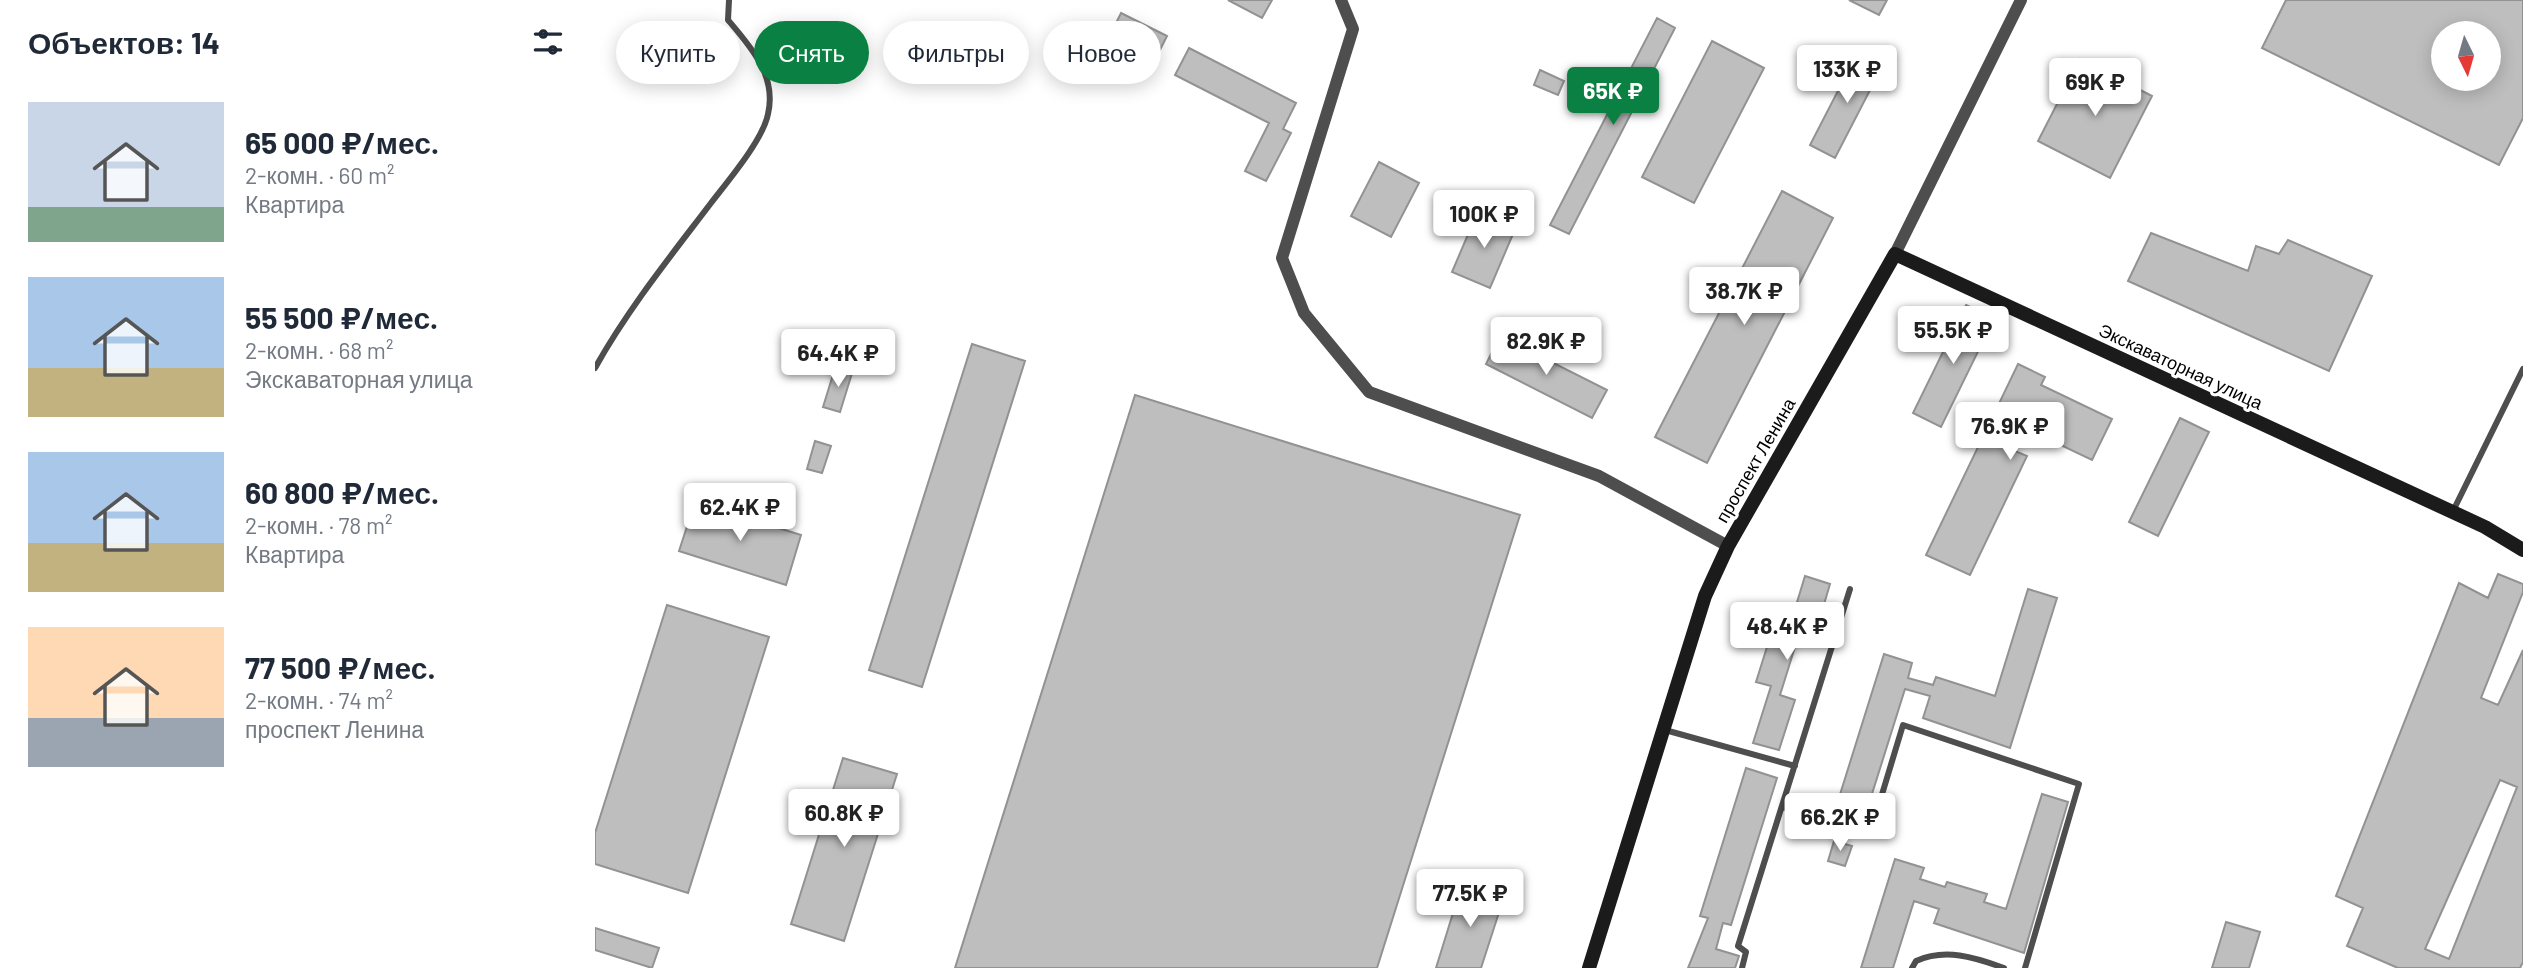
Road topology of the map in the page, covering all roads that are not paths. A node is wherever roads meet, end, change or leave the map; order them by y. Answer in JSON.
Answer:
{"nodes":[{"id":1,"x":729,"y":0,"type":"edge"},
{"id":2,"x":1341,"y":0,"type":"edge"},
{"id":3,"x":2021,"y":0,"type":"edge"},
{"id":4,"x":1895,"y":254,"type":"junction"},
{"id":5,"x":595,"y":368,"type":"edge"},
{"id":6,"x":2523,"y":369,"type":"edge"},
{"id":7,"x":2452,"y":513,"type":"junction"},
{"id":8,"x":1728,"y":546,"type":"junction"},
{"id":9,"x":2523,"y":550,"type":"edge"},
{"id":10,"x":1850,"y":589,"type":"dead end"},
{"id":11,"x":1663,"y":729,"type":"junction"},
{"id":12,"x":1795,"y":766,"type":"junction"},
{"id":13,"x":1782,"y":807,"type":"junction"},
{"id":14,"x":1589,"y":968,"type":"edge"},
{"id":15,"x":1742,"y":968,"type":"edge"},
{"id":16,"x":1912,"y":968,"type":"edge"},
{"id":17,"x":2004,"y":968,"type":"edge"},
{"id":18,"x":2025,"y":968,"type":"edge"}],
"edges":[{"from":1,"to":5,"type":"lane"},
{"from":2,"to":8,"type":"street"},
{"from":3,"to":4,"type":"street","name":"проспект Ленина"},
{"from":4,"to":7,"type":"street","name":"Экскаваторная улица"},
{"from":4,"to":8,"type":"street","name":"проспект Ленина"},
{"from":6,"to":7,"type":"lane"},
{"from":7,"to":9,"type":"street","name":"Экскаваторная улица"},
{"from":8,"to":11,"type":"street","name":"проспект Ленина"},
{"from":10,"to":12,"type":"lane"},
{"from":11,"to":12,"type":"lane"},
{"from":11,"to":14,"type":"street","name":"проспект Ленина"},
{"from":12,"to":13,"type":"lane"},
{"from":13,"to":15,"type":"lane"},
{"from":13,"to":18,"type":"lane"},
{"from":16,"to":17,"type":"lane"}]}
